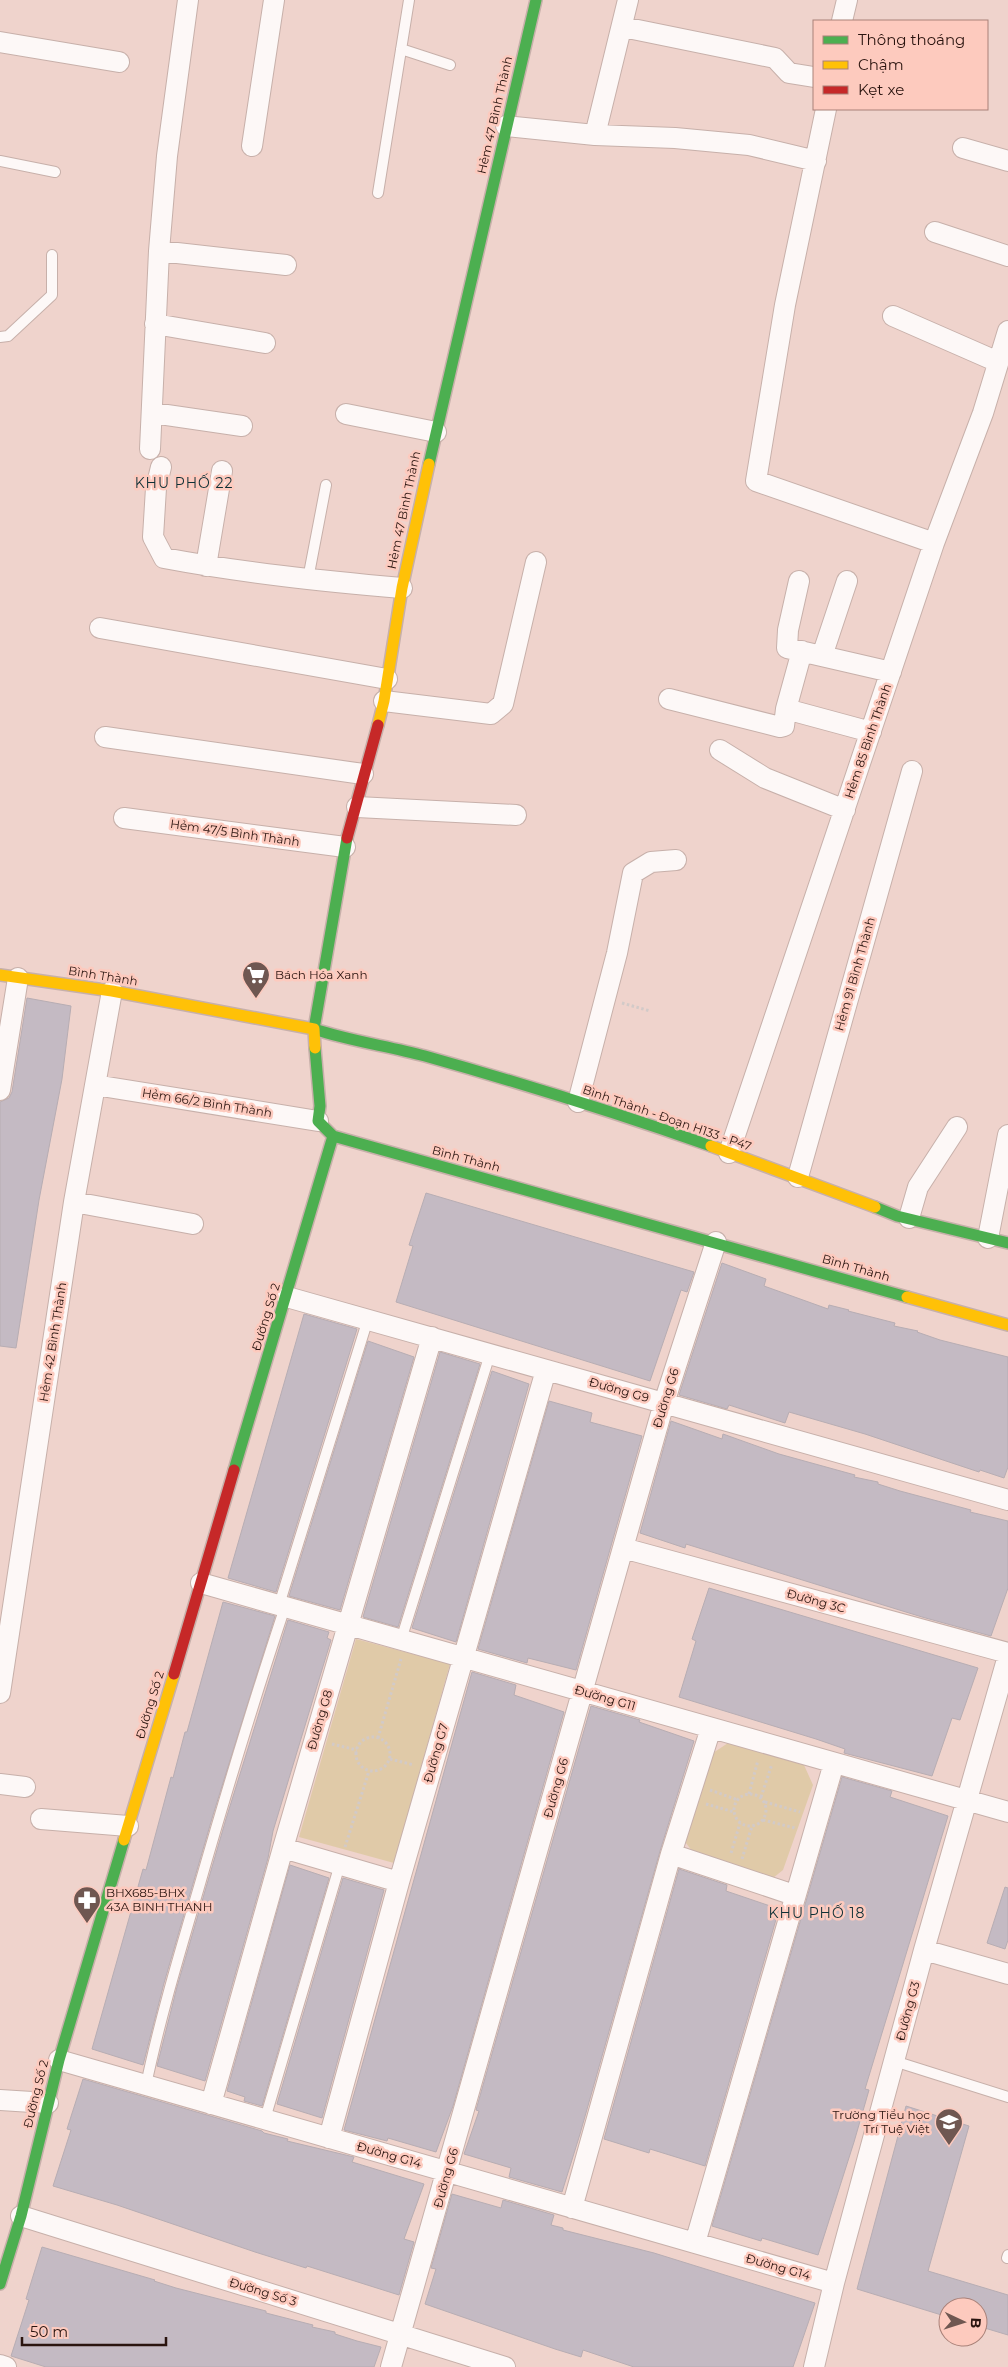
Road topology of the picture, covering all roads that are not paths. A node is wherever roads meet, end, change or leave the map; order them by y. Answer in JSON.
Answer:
{"nodes":[{"id":1,"x":188,"y":0,"type":"edge"},
{"id":2,"x":274,"y":0,"type":"edge"},
{"id":3,"x":409,"y":0,"type":"edge"},
{"id":4,"x":536,"y":0,"type":"edge"},
{"id":5,"x":628,"y":0,"type":"edge"},
{"id":6,"x":846,"y":0,"type":"edge"},
{"id":7,"x":842,"y":20,"type":"edge"},
{"id":8,"x":622,"y":27,"type":"junction"},
{"id":9,"x":0,"y":42,"type":"edge"},
{"id":10,"x":402,"y":49,"type":"junction"},
{"id":11,"x":119,"y":62,"type":"dead end"},
{"id":12,"x":450,"y":65,"type":"dead end"},
{"id":13,"x":813,"y":77,"type":"edge"},
{"id":14,"x":826,"y":110,"type":"edge"},
{"id":15,"x":506,"y":126,"type":"junction"},
{"id":16,"x":595,"y":135,"type":"junction"},
{"id":17,"x":252,"y":146,"type":"dead end"},
{"id":18,"x":963,"y":148,"type":"dead end"},
{"id":19,"x":816,"y":160,"type":"junction"},
{"id":20,"x":0,"y":161,"type":"edge"},
{"id":21,"x":1008,"y":161,"type":"edge"},
{"id":22,"x":55,"y":172,"type":"dead end"},
{"id":23,"x":378,"y":193,"type":"dead end"},
{"id":24,"x":935,"y":232,"type":"dead end"},
{"id":25,"x":159,"y":251,"type":"junction"},
{"id":26,"x":52,"y":255,"type":"dead end"},
{"id":27,"x":1008,"y":256,"type":"edge"},
{"id":28,"x":286,"y":265,"type":"dead end"},
{"id":29,"x":893,"y":316,"type":"dead end"},
{"id":30,"x":155,"y":324,"type":"junction"},
{"id":31,"x":1008,"y":331,"type":"edge"},
{"id":32,"x":0,"y":337,"type":"edge"},
{"id":33,"x":265,"y":344,"type":"dead end"},
{"id":34,"x":998,"y":362,"type":"junction"},
{"id":35,"x":153,"y":413,"type":"junction"},
{"id":36,"x":346,"y":414,"type":"dead end"},
{"id":37,"x":242,"y":426,"type":"dead end"},
{"id":38,"x":436,"y":432,"type":"junction"},
{"id":39,"x":150,"y":448,"type":"dead end"},
{"id":40,"x":161,"y":467,"type":"dead end"},
{"id":41,"x":222,"y":470,"type":"dead end"},
{"id":42,"x":326,"y":485,"type":"dead end"},
{"id":43,"x":934,"y":543,"type":"junction"},
{"id":44,"x":536,"y":562,"type":"dead end"},
{"id":45,"x":206,"y":566,"type":"junction"},
{"id":46,"x":308,"y":579,"type":"junction"},
{"id":47,"x":799,"y":581,"type":"dead end"},
{"id":48,"x":847,"y":581,"type":"dead end"},
{"id":49,"x":402,"y":588,"type":"junction"},
{"id":50,"x":100,"y":628,"type":"dead end"},
{"id":51,"x":802,"y":652,"type":"junction"},
{"id":52,"x":822,"y":656,"type":"junction"},
{"id":53,"x":891,"y":672,"type":"junction"},
{"id":54,"x":387,"y":679,"type":"junction"},
{"id":55,"x":669,"y":699,"type":"dead end"},
{"id":56,"x":384,"y":700,"type":"junction"},
{"id":57,"x":786,"y":708,"type":"junction"},
{"id":58,"x":871,"y":732,"type":"junction"},
{"id":59,"x":105,"y":736,"type":"dead end"},
{"id":60,"x":720,"y":750,"type":"dead end"},
{"id":61,"x":912,"y":771,"type":"dead end"},
{"id":62,"x":364,"y":774,"type":"junction"},
{"id":63,"x":357,"y":807,"type":"junction"},
{"id":64,"x":844,"y":810,"type":"junction"},
{"id":65,"x":516,"y":815,"type":"dead end"},
{"id":66,"x":124,"y":818,"type":"dead end"},
{"id":67,"x":345,"y":847,"type":"junction"},
{"id":68,"x":676,"y":860,"type":"dead end"},
{"id":69,"x":9,"y":976,"type":"edge"},
{"id":70,"x":112,"y":991,"type":"junction"},
{"id":71,"x":314,"y":1028,"type":"junction"},
{"id":72,"x":95,"y":1085,"type":"junction"},
{"id":73,"x":0,"y":1090,"type":"edge"},
{"id":74,"x":578,"y":1102,"type":"junction"},
{"id":75,"x":318,"y":1121,"type":"junction"},
{"id":76,"x":957,"y":1127,"type":"dead end"},
{"id":77,"x":333,"y":1136,"type":"junction"},
{"id":78,"x":1008,"y":1136,"type":"edge"},
{"id":79,"x":729,"y":1153,"type":"junction"},
{"id":80,"x":798,"y":1177,"type":"junction"},
{"id":81,"x":74,"y":1202,"type":"junction"},
{"id":82,"x":909,"y":1218,"type":"junction"},
{"id":83,"x":193,"y":1224,"type":"dead end"},
{"id":84,"x":988,"y":1238,"type":"junction"},
{"id":85,"x":716,"y":1242,"type":"junction"},
{"id":86,"x":1008,"y":1242,"type":"edge"},
{"id":87,"x":287,"y":1297,"type":"junction"},
{"id":88,"x":368,"y":1320,"type":"junction"},
{"id":89,"x":1008,"y":1325,"type":"edge"},
{"id":90,"x":432,"y":1338,"type":"junction"},
{"id":91,"x":490,"y":1354,"type":"junction"},
{"id":92,"x":546,"y":1370,"type":"junction"},
{"id":93,"x":664,"y":1403,"type":"junction"},
{"id":94,"x":1008,"y":1500,"type":"edge"},
{"id":95,"x":623,"y":1548,"type":"junction"},
{"id":96,"x":201,"y":1583,"type":"junction"},
{"id":97,"x":282,"y":1606,"type":"junction"},
{"id":98,"x":348,"y":1625,"type":"junction"},
{"id":99,"x":404,"y":1641,"type":"junction"},
{"id":100,"x":1008,"y":1655,"type":"edge"},
{"id":101,"x":463,"y":1658,"type":"junction"},
{"id":102,"x":583,"y":1692,"type":"junction"},
{"id":103,"x":0,"y":1694,"type":"edge"},
{"id":104,"x":711,"y":1728,"type":"junction"},
{"id":105,"x":834,"y":1763,"type":"junction"},
{"id":106,"x":0,"y":1784,"type":"edge"},
{"id":107,"x":26,"y":1787,"type":"dead end"},
{"id":108,"x":966,"y":1800,"type":"junction"},
{"id":109,"x":1008,"y":1812,"type":"edge"},
{"id":110,"x":41,"y":1819,"type":"dead end"},
{"id":111,"x":128,"y":1826,"type":"junction"},
{"id":112,"x":283,"y":1848,"type":"junction"},
{"id":113,"x":671,"y":1854,"type":"junction"},
{"id":114,"x":340,"y":1864,"type":"junction"},
{"id":115,"x":399,"y":1882,"type":"junction"},
{"id":116,"x":794,"y":1895,"type":"junction"},
{"id":117,"x":924,"y":1950,"type":"junction"},
{"id":118,"x":1008,"y":1974,"type":"edge"},
{"id":119,"x":59,"y":2060,"type":"junction"},
{"id":120,"x":894,"y":2061,"type":"junction"},
{"id":121,"x":146,"y":2085,"type":"junction"},
{"id":122,"x":1008,"y":2097,"type":"edge"},
{"id":123,"x":0,"y":2100,"type":"edge"},
{"id":124,"x":48,"y":2102,"type":"junction"},
{"id":125,"x":211,"y":2104,"type":"junction"},
{"id":126,"x":265,"y":2119,"type":"junction"},
{"id":127,"x":329,"y":2138,"type":"junction"},
{"id":128,"x":448,"y":2172,"type":"junction"},
{"id":129,"x":572,"y":2208,"type":"junction"},
{"id":130,"x":20,"y":2216,"type":"junction"},
{"id":131,"x":695,"y":2243,"type":"junction"},
{"id":132,"x":834,"y":2283,"type":"junction"},
{"id":133,"x":0,"y":2284,"type":"edge"},
{"id":134,"x":400,"y":2335,"type":"junction"},
{"id":135,"x":0,"y":2365,"type":"edge"},
{"id":136,"x":6,"y":2367,"type":"edge"},
{"id":137,"x":391,"y":2367,"type":"edge"},
{"id":138,"x":505,"y":2367,"type":"edge"},
{"id":139,"x":816,"y":2367,"type":"edge"}],
"edges":[{"from":1,"to":25,"type":"street"},
{"from":2,"to":17,"type":"street"},
{"from":3,"to":10,"type":"lane"},
{"from":4,"to":15,"type":"street","name":"Hẻm 47 Bình Thành"},
{"from":5,"to":8,"type":"street"},
{"from":6,"to":7,"type":"street"},
{"from":8,"to":13,"type":"street"},
{"from":8,"to":16,"type":"street"},
{"from":9,"to":11,"type":"street"},
{"from":10,"to":12,"type":"lane"},
{"from":10,"to":23,"type":"lane"},
{"from":14,"to":19,"type":"street"},
{"from":15,"to":16,"type":"street"},
{"from":15,"to":38,"type":"street","name":"Hẻm 47 Bình Thành"},
{"from":16,"to":19,"type":"street"},
{"from":18,"to":21,"type":"street"},
{"from":19,"to":43,"type":"street"},
{"from":20,"to":22,"type":"lane"},
{"from":24,"to":27,"type":"street"},
{"from":25,"to":28,"type":"street"},
{"from":25,"to":30,"type":"street"},
{"from":26,"to":32,"type":"lane"},
{"from":29,"to":34,"type":"street"},
{"from":30,"to":33,"type":"street"},
{"from":30,"to":35,"type":"street"},
{"from":31,"to":34,"type":"street","name":"Hẻm 85 Bình Thành"},
{"from":34,"to":43,"type":"street","name":"Hẻm 85 Bình Thành"},
{"from":35,"to":37,"type":"street"},
{"from":35,"to":39,"type":"street"},
{"from":36,"to":38,"type":"street"},
{"from":38,"to":49,"type":"street","name":"Hẻm 47 Bình Thành"},
{"from":40,"to":45,"type":"street"},
{"from":41,"to":45,"type":"street"},
{"from":42,"to":46,"type":"lane"},
{"from":43,"to":53,"type":"street","name":"Hẻm 85 Bình Thành"},
{"from":44,"to":56,"type":"street"},
{"from":45,"to":46,"type":"street"},
{"from":46,"to":49,"type":"street"},
{"from":47,"to":51,"type":"street"},
{"from":48,"to":52,"type":"street"},
{"from":49,"to":54,"type":"street","name":"Hẻm 47 Bình Thành"},
{"from":50,"to":54,"type":"street"},
{"from":51,"to":52,"type":"street"},
{"from":51,"to":57,"type":"street"},
{"from":52,"to":53,"type":"street"},
{"from":53,"to":58,"type":"street","name":"Hẻm 85 Bình Thành"},
{"from":54,"to":56,"type":"street","name":"Hẻm 47 Bình Thành"},
{"from":55,"to":57,"type":"street"},
{"from":56,"to":62,"type":"street","name":"Hẻm 47 Bình Thành"},
{"from":57,"to":58,"type":"street"},
{"from":58,"to":64,"type":"street","name":"Hẻm 85 Bình Thành"},
{"from":59,"to":62,"type":"street"},
{"from":60,"to":64,"type":"street"},
{"from":61,"to":80,"type":"street","name":"Hẻm 91 Bình Thành"},
{"from":62,"to":63,"type":"street","name":"Hẻm 47 Bình Thành"},
{"from":63,"to":65,"type":"street"},
{"from":63,"to":67,"type":"street","name":"Hẻm 47 Bình Thành"},
{"from":64,"to":79,"type":"street","name":"Hẻm 85 Bình Thành"},
{"from":66,"to":67,"type":"street","name":"Hẻm 47/5 Bình Thành"},
{"from":67,"to":71,"type":"street","name":"Hẻm 47 Bình Thành"},
{"from":68,"to":74,"type":"street"},
{"from":69,"to":70,"type":"street","name":"Bình Thành"},
{"from":69,"to":73,"type":"street"},
{"from":70,"to":71,"type":"street","name":"Bình Thành"},
{"from":70,"to":72,"type":"street","name":"Hẻm 42 Bình Thành"},
{"from":71,"to":74,"type":"street","name":"Bình Thành - Đoạn H133 - P47"},
{"from":71,"to":75,"type":"street"},
{"from":72,"to":75,"type":"street","name":"Hẻm 66/2 Bình Thành"},
{"from":72,"to":81,"type":"street","name":"Hẻm 42 Bình Thành"},
{"from":74,"to":79,"type":"street","name":"Bình Thành - Đoạn H133 - P47"},
{"from":75,"to":77,"type":"street","name":"Bình Thành"},
{"from":76,"to":82,"type":"street"},
{"from":77,"to":85,"type":"street","name":"Bình Thành"},
{"from":77,"to":87,"type":"street","name":"Đường Số 2"},
{"from":78,"to":84,"type":"street"},
{"from":79,"to":80,"type":"street","name":"Bình Thành - Đoạn H133 - P47"},
{"from":80,"to":82,"type":"street","name":"Bình Thành - Đoạn H133 - P47"},
{"from":81,"to":83,"type":"street"},
{"from":81,"to":103,"type":"street","name":"Hẻm 42 Bình Thành"},
{"from":82,"to":84,"type":"street","name":"Bình Thành - Đoạn H133 - P47"},
{"from":84,"to":86,"type":"street","name":"Bình Thành - Đoạn H133 - P47"},
{"from":85,"to":89,"type":"street","name":"Bình Thành"},
{"from":85,"to":93,"type":"street","name":"Đường G6"},
{"from":87,"to":88,"type":"street","name":"Đường G9"},
{"from":87,"to":96,"type":"street","name":"Đường Số 2"},
{"from":88,"to":90,"type":"street","name":"Đường G9"},
{"from":88,"to":97,"type":"lane"},
{"from":90,"to":91,"type":"street","name":"Đường G9"},
{"from":90,"to":98,"type":"street","name":"Đường G8"},
{"from":91,"to":92,"type":"street","name":"Đường G9"},
{"from":91,"to":99,"type":"lane"},
{"from":92,"to":93,"type":"street","name":"Đường G9"},
{"from":92,"to":101,"type":"street","name":"Đường G7"},
{"from":93,"to":94,"type":"street","name":"Đường G9"},
{"from":93,"to":95,"type":"street","name":"Đường G6"},
{"from":95,"to":100,"type":"street","name":"Đường 3C"},
{"from":95,"to":102,"type":"street","name":"Đường G6"},
{"from":96,"to":97,"type":"street","name":"Đường G11"},
{"from":96,"to":111,"type":"street","name":"Đường Số 2"},
{"from":97,"to":98,"type":"street","name":"Đường G11"},
{"from":97,"to":121,"type":"lane"},
{"from":98,"to":99,"type":"street","name":"Đường G11"},
{"from":98,"to":112,"type":"street","name":"Đường G8"},
{"from":99,"to":101,"type":"street","name":"Đường G11"},
{"from":100,"to":108,"type":"street","name":"Đường G3"},
{"from":101,"to":102,"type":"street","name":"Đường G11"},
{"from":101,"to":115,"type":"street","name":"Đường G7"},
{"from":102,"to":104,"type":"street","name":"Đường G11"},
{"from":102,"to":128,"type":"street","name":"Đường G6"},
{"from":104,"to":105,"type":"street","name":"Đường G11"},
{"from":104,"to":113,"type":"street"},
{"from":105,"to":108,"type":"street","name":"Đường G11"},
{"from":105,"to":116,"type":"street"},
{"from":106,"to":107,"type":"street"},
{"from":108,"to":109,"type":"street","name":"Đường G11"},
{"from":108,"to":117,"type":"street","name":"Đường G3"},
{"from":110,"to":111,"type":"street"},
{"from":111,"to":119,"type":"street","name":"Đường Số 2"},
{"from":112,"to":114,"type":"street"},
{"from":112,"to":125,"type":"street","name":"Đường G8"},
{"from":113,"to":116,"type":"street"},
{"from":113,"to":129,"type":"street"},
{"from":114,"to":115,"type":"street"},
{"from":114,"to":126,"type":"lane"},
{"from":115,"to":127,"type":"street","name":"Đường G7"},
{"from":116,"to":131,"type":"street"},
{"from":117,"to":118,"type":"street"},
{"from":117,"to":120,"type":"street","name":"Đường G3"},
{"from":119,"to":121,"type":"street","name":"Đường G14"},
{"from":119,"to":124,"type":"street","name":"Đường Số 2"},
{"from":120,"to":122,"type":"lane"},
{"from":120,"to":132,"type":"street","name":"Đường G3"},
{"from":121,"to":125,"type":"street","name":"Đường G14"},
{"from":123,"to":124,"type":"street"},
{"from":124,"to":130,"type":"street","name":"Đường Số 2"},
{"from":125,"to":126,"type":"street","name":"Đường G14"},
{"from":126,"to":127,"type":"street","name":"Đường G14"},
{"from":127,"to":128,"type":"street","name":"Đường G14"},
{"from":128,"to":129,"type":"street","name":"Đường G14"},
{"from":128,"to":134,"type":"street","name":"Đường G6"},
{"from":129,"to":131,"type":"street","name":"Đường G14"},
{"from":130,"to":133,"type":"street","name":"Đường Số 2"},
{"from":130,"to":134,"type":"street","name":"Đường Số 3"},
{"from":131,"to":132,"type":"street","name":"Đường G14"},
{"from":132,"to":139,"type":"street","name":"Đường G3"},
{"from":134,"to":137,"type":"street","name":"Đường G6"},
{"from":134,"to":138,"type":"street","name":"Đường Số 3"},
{"from":135,"to":136,"type":"street"}]}
